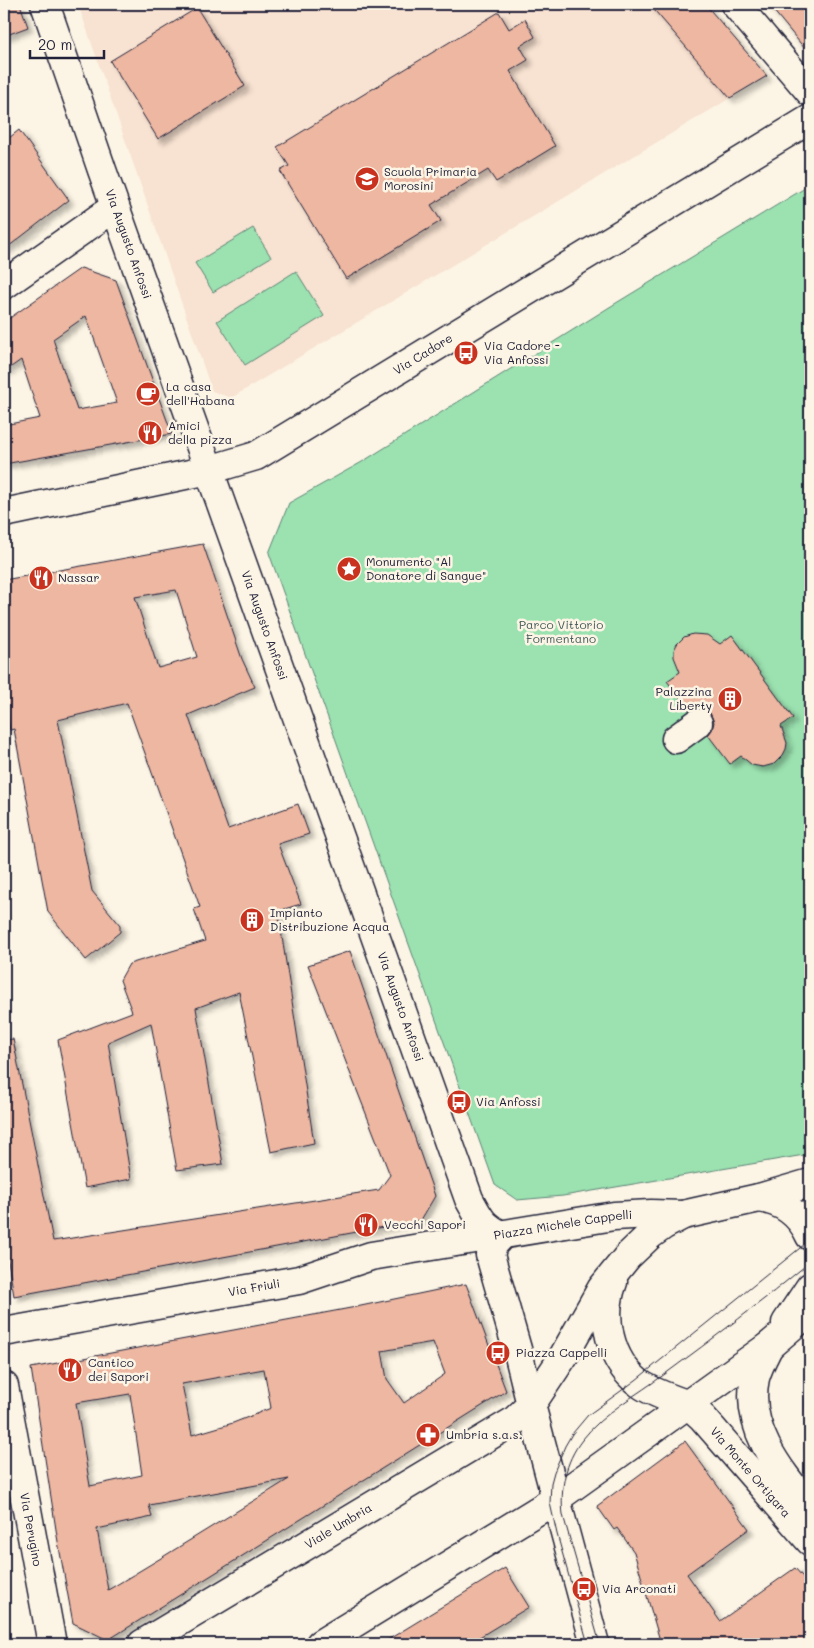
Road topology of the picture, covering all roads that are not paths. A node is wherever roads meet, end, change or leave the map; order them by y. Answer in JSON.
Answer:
{"nodes":[{"id":1,"x":45,"y":4,"type":"edge"},
{"id":2,"x":735,"y":4,"type":"edge"},
{"id":3,"x":810,"y":92,"type":"edge"},
{"id":4,"x":810,"y":118,"type":"edge"},
{"id":5,"x":115,"y":207,"type":"junction"},
{"id":6,"x":4,"y":285,"type":"edge"},
{"id":7,"x":209,"y":470,"type":"junction"},
{"id":8,"x":4,"y":513,"type":"edge"},
{"id":9,"x":698,"y":723,"type":"dead end"},
{"id":10,"x":676,"y":739,"type":"dead end"},
{"id":11,"x":804,"y":1188,"type":"edge"},
{"id":12,"x":758,"y":1198,"type":"junction"},
{"id":13,"x":683,"y":1215,"type":"junction"},
{"id":14,"x":502,"y":1235,"type":"junction"},
{"id":15,"x":810,"y":1236,"type":"edge"},
{"id":16,"x":628,"y":1256,"type":"junction"},
{"id":17,"x":810,"y":1287,"type":"edge"},
{"id":18,"x":810,"y":1311,"type":"edge"},
{"id":19,"x":4,"y":1332,"type":"edge"},
{"id":20,"x":770,"y":1346,"type":"junction"},
{"id":21,"x":4,"y":1386,"type":"edge"},
{"id":22,"x":531,"y":1405,"type":"junction"},
{"id":23,"x":689,"y":1405,"type":"junction"},
{"id":24,"x":556,"y":1499,"type":"junction"},
{"id":25,"x":810,"y":1508,"type":"edge"},
{"id":26,"x":810,"y":1541,"type":"edge"},
{"id":27,"x":52,"y":1644,"type":"edge"},
{"id":28,"x":142,"y":1644,"type":"edge"},
{"id":29,"x":320,"y":1644,"type":"edge"},
{"id":30,"x":595,"y":1644,"type":"edge"}],
"edges":[{"from":1,"to":5,"type":"street","name":"Via Augusto Anfossi"},
{"from":2,"to":3,"type":"street"},
{"from":4,"to":7,"type":"street","name":"Via Cadore"},
{"from":5,"to":6,"type":"street"},
{"from":5,"to":7,"type":"street","name":"Via Augusto Anfossi"},
{"from":7,"to":8,"type":"street","name":"Via Cadore"},
{"from":7,"to":14,"type":"street","name":"Via Augusto Anfossi"},
{"from":9,"to":10,"type":"street"},
{"from":11,"to":12,"type":"street","name":"Piazza Michele Cappelli"},
{"from":12,"to":13,"type":"street","name":"Piazza Michele Cappelli"},
{"from":12,"to":15,"type":"street"},
{"from":13,"to":14,"type":"street","name":"Piazza Michele Cappelli"},
{"from":13,"to":16,"type":"street","name":"Piazza Michele Cappelli"},
{"from":14,"to":19,"type":"street","name":"Via Friuli"},
{"from":14,"to":22,"type":"street","name":"Piazza Michele Cappelli"},
{"from":16,"to":22,"type":"street","name":"Piazza Michele Cappelli"},
{"from":16,"to":23,"type":"street"},
{"from":17,"to":20,"type":"street"},
{"from":18,"to":20,"type":"street"},
{"from":20,"to":23,"type":"street"},
{"from":20,"to":25,"type":"street","name":"Via Monte Ortigara"},
{"from":21,"to":27,"type":"street","name":"Via Perugino"},
{"from":22,"to":24,"type":"street","name":"Piazza Michele Cappelli"},
{"from":22,"to":28,"type":"street","name":"Viale Umbria"},
{"from":23,"to":24,"type":"street"},
{"from":23,"to":26,"type":"street","name":"Via Monte Ortigara"},
{"from":24,"to":29,"type":"street"},
{"from":24,"to":30,"type":"street","name":"Piazza Michele Cappelli"}]}
